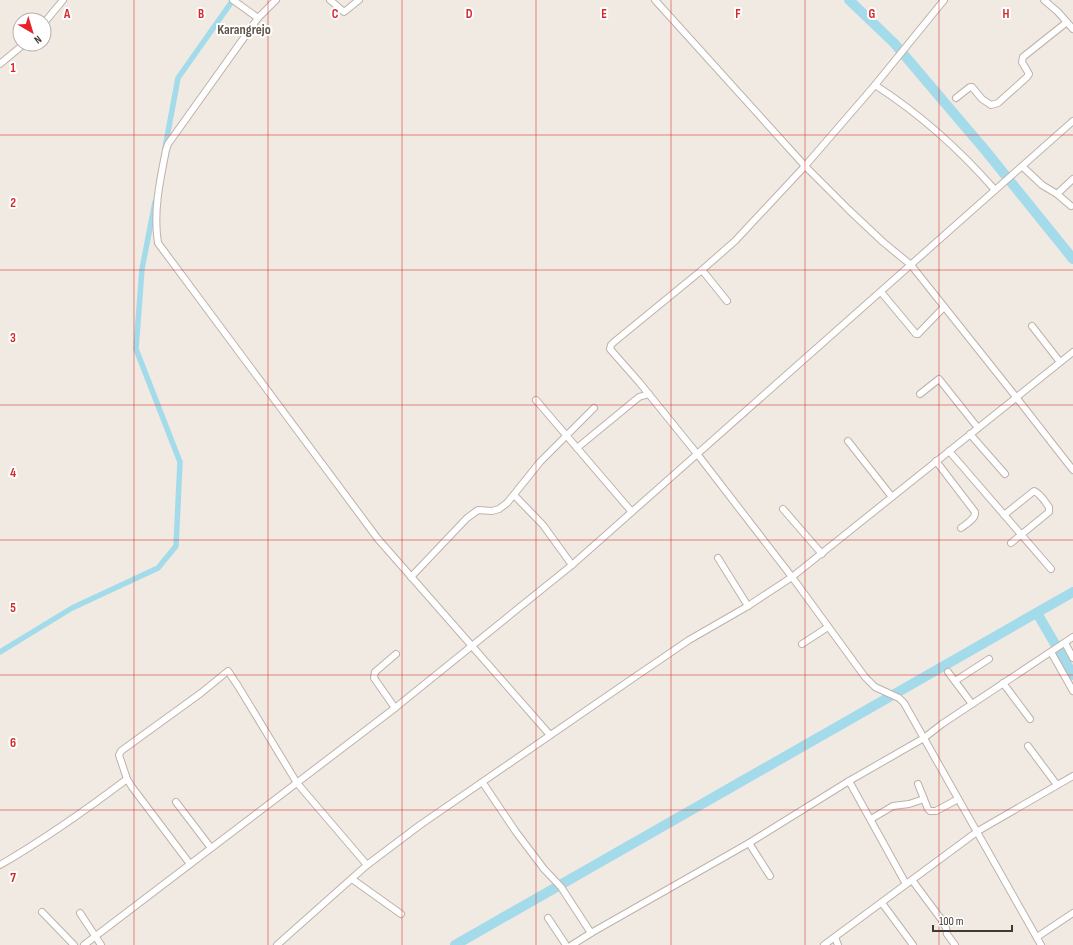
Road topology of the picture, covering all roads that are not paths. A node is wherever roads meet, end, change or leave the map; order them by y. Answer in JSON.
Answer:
{"nodes":[{"id":1,"x":63,"y":0,"type":"edge"},
{"id":2,"x":276,"y":0,"type":"edge"},
{"id":3,"x":330,"y":0,"type":"edge"},
{"id":4,"x":359,"y":0,"type":"edge"},
{"id":5,"x":655,"y":0,"type":"edge"},
{"id":6,"x":944,"y":0,"type":"edge"},
{"id":7,"x":1044,"y":0,"type":"edge"},
{"id":8,"x":237,"y":1,"type":"edge"},
{"id":9,"x":52,"y":13,"type":"edge"},
{"id":10,"x":258,"y":18,"type":"junction"},
{"id":11,"x":1067,"y":22,"type":"junction"},
{"id":12,"x":1073,"y":29,"type":"edge"},
{"id":13,"x":14,"y":52,"type":"edge"},
{"id":14,"x":0,"y":64,"type":"edge"},
{"id":15,"x":875,"y":85,"type":"junction"},
{"id":16,"x":956,"y":98,"type":"dead end"},
{"id":17,"x":1073,"y":122,"type":"edge"},
{"id":18,"x":804,"y":166,"type":"junction"},
{"id":19,"x":1022,"y":167,"type":"junction"},
{"id":20,"x":1073,"y":178,"type":"edge"},
{"id":21,"x":995,"y":190,"type":"junction"},
{"id":22,"x":1057,"y":194,"type":"junction"},
{"id":23,"x":1071,"y":206,"type":"dead end"},
{"id":24,"x":910,"y":265,"type":"junction"},
{"id":25,"x":702,"y":270,"type":"junction"},
{"id":26,"x":881,"y":292,"type":"junction"},
{"id":27,"x":726,"y":301,"type":"dead end"},
{"id":28,"x":944,"y":307,"type":"junction"},
{"id":29,"x":1032,"y":326,"type":"dead end"},
{"id":30,"x":1073,"y":352,"type":"edge"},
{"id":31,"x":1060,"y":362,"type":"junction"},
{"id":32,"x":649,"y":394,"type":"junction"},
{"id":33,"x":920,"y":394,"type":"dead end"},
{"id":34,"x":1016,"y":396,"type":"junction"},
{"id":35,"x":536,"y":400,"type":"dead end"},
{"id":36,"x":594,"y":408,"type":"dead end"},
{"id":37,"x":978,"y":428,"type":"junction"},
{"id":38,"x":970,"y":434,"type":"junction"},
{"id":39,"x":567,"y":436,"type":"junction"},
{"id":40,"x":848,"y":441,"type":"dead end"},
{"id":41,"x":577,"y":448,"type":"junction"},
{"id":42,"x":949,"y":451,"type":"junction"},
{"id":43,"x":698,"y":454,"type":"junction"},
{"id":44,"x":936,"y":461,"type":"junction"},
{"id":45,"x":1072,"y":465,"type":"edge"},
{"id":46,"x":1005,"y":474,"type":"dead end"},
{"id":47,"x":514,"y":495,"type":"junction"},
{"id":48,"x":892,"y":497,"type":"junction"},
{"id":49,"x":783,"y":509,"type":"dead end"},
{"id":50,"x":632,"y":511,"type":"junction"},
{"id":51,"x":1004,"y":515,"type":"junction"},
{"id":52,"x":961,"y":528,"type":"dead end"},
{"id":53,"x":1022,"y":535,"type":"junction"},
{"id":54,"x":1011,"y":543,"type":"dead end"},
{"id":55,"x":822,"y":554,"type":"junction"},
{"id":56,"x":718,"y":558,"type":"dead end"},
{"id":57,"x":572,"y":565,"type":"junction"},
{"id":58,"x":1051,"y":569,"type":"dead end"},
{"id":59,"x":411,"y":577,"type":"junction"},
{"id":60,"x":792,"y":577,"type":"junction"},
{"id":61,"x":748,"y":606,"type":"junction"},
{"id":62,"x":828,"y":627,"type":"junction"},
{"id":63,"x":1073,"y":636,"type":"edge"},
{"id":64,"x":1064,"y":643,"type":"junction"},
{"id":65,"x":802,"y":644,"type":"dead end"},
{"id":66,"x":472,"y":647,"type":"junction"},
{"id":67,"x":1053,"y":651,"type":"junction"},
{"id":68,"x":396,"y":654,"type":"dead end"},
{"id":69,"x":1073,"y":658,"type":"edge"},
{"id":70,"x":989,"y":659,"type":"dead end"},
{"id":71,"x":948,"y":672,"type":"dead end"},
{"id":72,"x":955,"y":681,"type":"junction"},
{"id":73,"x":1003,"y":683,"type":"junction"},
{"id":74,"x":1073,"y":691,"type":"edge"},
{"id":75,"x":972,"y":704,"type":"junction"},
{"id":76,"x":395,"y":708,"type":"junction"},
{"id":77,"x":1030,"y":719,"type":"dead end"},
{"id":78,"x":550,"y":734,"type":"junction"},
{"id":79,"x":924,"y":738,"type":"junction"},
{"id":80,"x":1028,"y":746,"type":"dead end"},
{"id":81,"x":1073,"y":776,"type":"edge"},
{"id":82,"x":127,"y":779,"type":"junction"},
{"id":83,"x":849,"y":781,"type":"junction"},
{"id":84,"x":298,"y":783,"type":"junction"},
{"id":85,"x":483,"y":783,"type":"junction"},
{"id":86,"x":918,"y":784,"type":"dead end"},
{"id":87,"x":1057,"y":785,"type":"junction"},
{"id":88,"x":924,"y":798,"type":"junction"},
{"id":89,"x":958,"y":799,"type":"junction"},
{"id":90,"x":176,"y":802,"type":"dead end"},
{"id":91,"x":871,"y":819,"type":"junction"},
{"id":92,"x":978,"y":831,"type":"junction"},
{"id":93,"x":750,"y":843,"type":"junction"},
{"id":94,"x":212,"y":848,"type":"junction"},
{"id":95,"x":190,"y":864,"type":"junction"},
{"id":96,"x":0,"y":865,"type":"edge"},
{"id":97,"x":367,"y":865,"type":"junction"},
{"id":98,"x":770,"y":876,"type":"dead end"},
{"id":99,"x":352,"y":879,"type":"junction"},
{"id":100,"x":912,"y":880,"type":"junction"},
{"id":101,"x":906,"y":884,"type":"junction"},
{"id":102,"x":882,"y":902,"type":"junction"},
{"id":103,"x":42,"y":912,"type":"dead end"},
{"id":104,"x":80,"y":913,"type":"dead end"},
{"id":105,"x":1073,"y":913,"type":"edge"},
{"id":106,"x":401,"y":914,"type":"dead end"},
{"id":107,"x":548,"y":918,"type":"dead end"},
{"id":108,"x":591,"y":932,"type":"junction"},
{"id":109,"x":95,"y":937,"type":"junction"},
{"id":110,"x":835,"y":937,"type":"junction"},
{"id":111,"x":1037,"y":937,"type":"junction"},
{"id":112,"x":74,"y":945,"type":"edge"},
{"id":113,"x":84,"y":945,"type":"edge"},
{"id":114,"x":101,"y":945,"type":"edge"},
{"id":115,"x":278,"y":945,"type":"edge"},
{"id":116,"x":566,"y":945,"type":"edge"},
{"id":117,"x":572,"y":945,"type":"edge"},
{"id":118,"x":824,"y":945,"type":"edge"},
{"id":119,"x":838,"y":945,"type":"edge"},
{"id":120,"x":913,"y":945,"type":"edge"},
{"id":121,"x":954,"y":945,"type":"edge"},
{"id":122,"x":1041,"y":945,"type":"edge"}],
"edges":[{"from":1,"to":9,"type":"street"},
{"from":2,"to":10,"type":"street"},
{"from":3,"to":4,"type":"street"},
{"from":5,"to":18,"type":"street"},
{"from":6,"to":15,"type":"street"},
{"from":7,"to":11,"type":"street"},
{"from":8,"to":10,"type":"street"},
{"from":10,"to":59,"type":"street"},
{"from":11,"to":12,"type":"street"},
{"from":11,"to":16,"type":"street"},
{"from":13,"to":14,"type":"street"},
{"from":15,"to":18,"type":"street"},
{"from":15,"to":21,"type":"street"},
{"from":17,"to":19,"type":"street"},
{"from":18,"to":24,"type":"street"},
{"from":18,"to":25,"type":"street"},
{"from":19,"to":21,"type":"street"},
{"from":19,"to":22,"type":"street"},
{"from":20,"to":22,"type":"street"},
{"from":21,"to":24,"type":"street"},
{"from":22,"to":23,"type":"street"},
{"from":24,"to":26,"type":"street"},
{"from":24,"to":28,"type":"street"},
{"from":25,"to":27,"type":"street"},
{"from":25,"to":32,"type":"street"},
{"from":26,"to":28,"type":"street"},
{"from":26,"to":43,"type":"street"},
{"from":28,"to":34,"type":"street"},
{"from":29,"to":31,"type":"street"},
{"from":30,"to":31,"type":"street"},
{"from":31,"to":34,"type":"street"},
{"from":32,"to":41,"type":"street"},
{"from":32,"to":43,"type":"street"},
{"from":33,"to":37,"type":"street"},
{"from":34,"to":37,"type":"street"},
{"from":34,"to":45,"type":"street"},
{"from":35,"to":39,"type":"street"},
{"from":36,"to":39,"type":"street"},
{"from":37,"to":38,"type":"street"},
{"from":38,"to":42,"type":"street"},
{"from":38,"to":46,"type":"street"},
{"from":39,"to":41,"type":"street"},
{"from":39,"to":47,"type":"street"},
{"from":40,"to":48,"type":"street"},
{"from":41,"to":50,"type":"street"},
{"from":42,"to":44,"type":"street"},
{"from":42,"to":51,"type":"street"},
{"from":43,"to":50,"type":"street"},
{"from":43,"to":60,"type":"street"},
{"from":44,"to":48,"type":"street"},
{"from":44,"to":52,"type":"street"},
{"from":47,"to":57,"type":"street"},
{"from":47,"to":59,"type":"street"},
{"from":48,"to":55,"type":"street"},
{"from":49,"to":55,"type":"street"},
{"from":50,"to":57,"type":"street"},
{"from":51,"to":53,"type":"street"},
{"from":51,"to":53,"type":"street"},
{"from":53,"to":54,"type":"street"},
{"from":53,"to":58,"type":"street"},
{"from":55,"to":60,"type":"street"},
{"from":56,"to":61,"type":"street"},
{"from":57,"to":66,"type":"street"},
{"from":59,"to":66,"type":"street"},
{"from":60,"to":61,"type":"street"},
{"from":60,"to":62,"type":"street"},
{"from":61,"to":78,"type":"street"},
{"from":62,"to":65,"type":"street"},
{"from":62,"to":79,"type":"street"},
{"from":63,"to":64,"type":"street"},
{"from":64,"to":67,"type":"street"},
{"from":64,"to":69,"type":"street"},
{"from":66,"to":76,"type":"street"},
{"from":66,"to":78,"type":"street"},
{"from":67,"to":73,"type":"street"},
{"from":67,"to":74,"type":"street"},
{"from":68,"to":76,"type":"street"},
{"from":70,"to":72,"type":"street"},
{"from":71,"to":72,"type":"street"},
{"from":72,"to":75,"type":"street"},
{"from":73,"to":75,"type":"street"},
{"from":73,"to":77,"type":"street"},
{"from":75,"to":79,"type":"street"},
{"from":76,"to":84,"type":"street"},
{"from":78,"to":85,"type":"street"},
{"from":79,"to":83,"type":"street"},
{"from":79,"to":89,"type":"street"},
{"from":80,"to":87,"type":"street"},
{"from":81,"to":87,"type":"street"},
{"from":82,"to":84,"type":"street"},
{"from":82,"to":95,"type":"street"},
{"from":82,"to":96,"type":"street"},
{"from":83,"to":91,"type":"street"},
{"from":83,"to":93,"type":"street"},
{"from":84,"to":94,"type":"street"},
{"from":84,"to":97,"type":"street"},
{"from":85,"to":97,"type":"street"},
{"from":85,"to":108,"type":"street"},
{"from":86,"to":88,"type":"street"},
{"from":87,"to":92,"type":"street"},
{"from":88,"to":89,"type":"street"},
{"from":88,"to":91,"type":"street"},
{"from":89,"to":92,"type":"street"},
{"from":90,"to":94,"type":"street"},
{"from":91,"to":101,"type":"street"},
{"from":92,"to":100,"type":"street"},
{"from":92,"to":111,"type":"street"},
{"from":93,"to":98,"type":"street"},
{"from":93,"to":108,"type":"street"},
{"from":94,"to":95,"type":"street"},
{"from":95,"to":109,"type":"street"},
{"from":97,"to":99,"type":"street"},
{"from":99,"to":106,"type":"street"},
{"from":99,"to":115,"type":"street"},
{"from":100,"to":101,"type":"street"},
{"from":100,"to":121,"type":"street"},
{"from":101,"to":102,"type":"street"},
{"from":102,"to":110,"type":"street"},
{"from":102,"to":120,"type":"street"},
{"from":103,"to":112,"type":"street"},
{"from":104,"to":109,"type":"street"},
{"from":105,"to":111,"type":"street"},
{"from":107,"to":116,"type":"street"},
{"from":108,"to":117,"type":"street"},
{"from":109,"to":113,"type":"street"},
{"from":109,"to":114,"type":"street"},
{"from":110,"to":118,"type":"street"},
{"from":110,"to":119,"type":"street"},
{"from":111,"to":122,"type":"street"}]}
